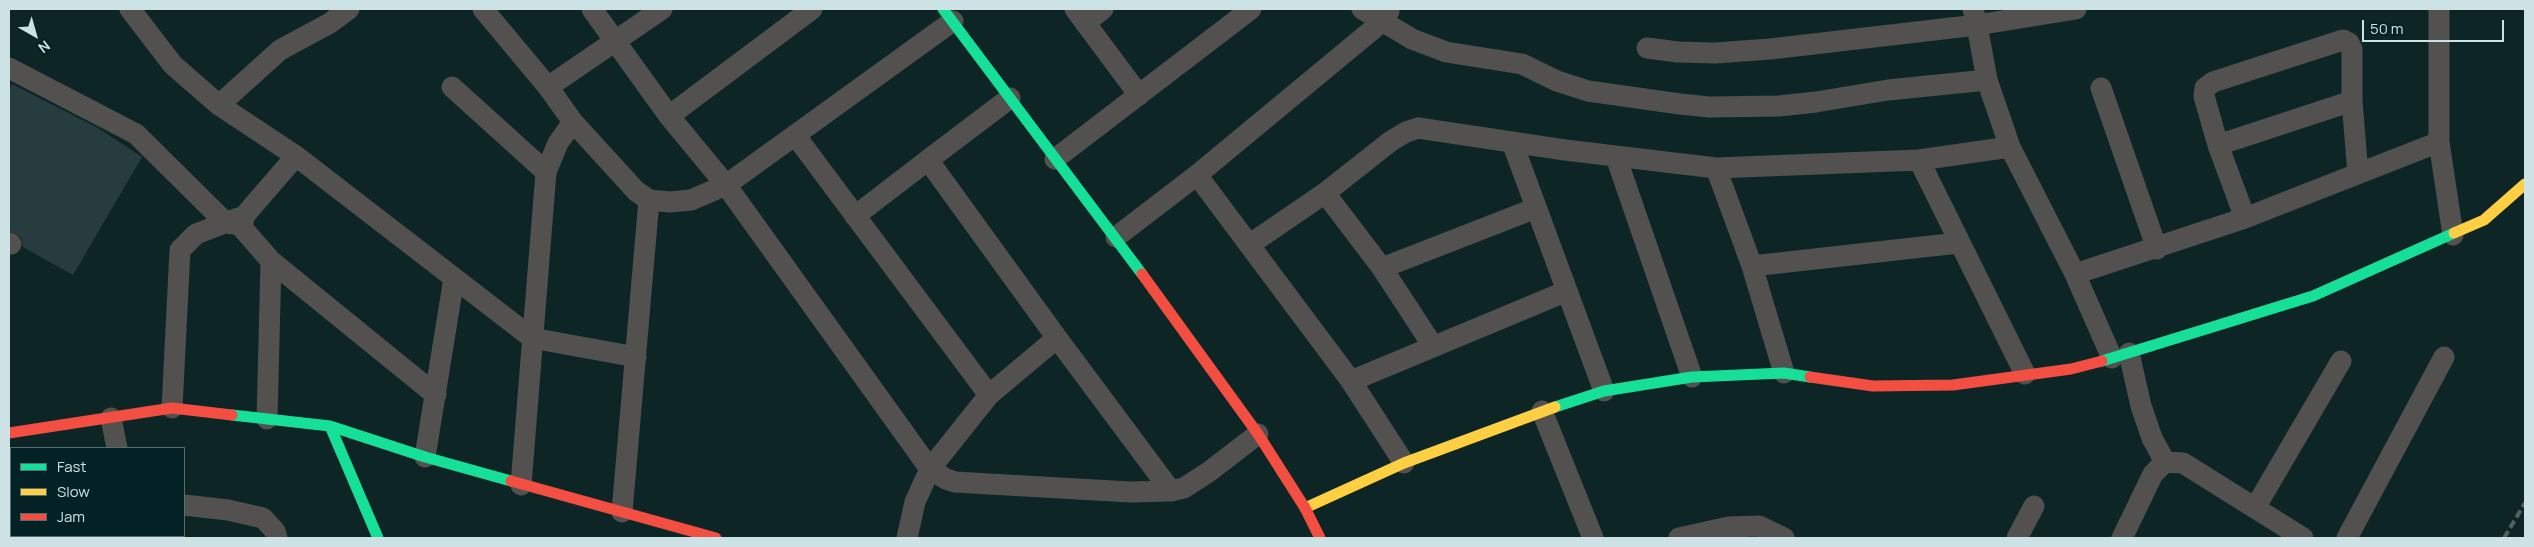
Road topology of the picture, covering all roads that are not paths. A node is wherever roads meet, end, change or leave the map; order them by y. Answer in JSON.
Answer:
{"nodes":[{"id":1,"x":130,"y":9,"type":"edge"},
{"id":2,"x":349,"y":9,"type":"edge"},
{"id":3,"x":483,"y":9,"type":"edge"},
{"id":4,"x":592,"y":9,"type":"edge"},
{"id":5,"x":662,"y":9,"type":"edge"},
{"id":6,"x":1103,"y":9,"type":"edge"},
{"id":7,"x":1252,"y":9,"type":"edge"},
{"id":8,"x":1362,"y":9,"type":"edge"},
{"id":9,"x":2076,"y":9,"type":"edge"},
{"id":10,"x":2439,"y":9,"type":"edge"},
{"id":11,"x":806,"y":10,"type":"edge"},
{"id":12,"x":948,"y":15,"type":"edge"},
{"id":13,"x":1387,"y":15,"type":"edge"},
{"id":14,"x":1080,"y":16,"type":"edge"},
{"id":15,"x":1975,"y":17,"type":"edge"},
{"id":16,"x":616,"y":42,"type":"junction"},
{"id":17,"x":1647,"y":48,"type":"dead end"},
{"id":18,"x":9,"y":68,"type":"edge"},
{"id":19,"x":1988,"y":80,"type":"junction"},
{"id":20,"x":452,"y":87,"type":"dead end"},
{"id":21,"x":548,"y":87,"type":"junction"},
{"id":22,"x":2101,"y":88,"type":"dead end"},
{"id":23,"x":1139,"y":95,"type":"junction"},
{"id":24,"x":1010,"y":98,"type":"junction"},
{"id":25,"x":2352,"y":101,"type":"junction"},
{"id":26,"x":219,"y":104,"type":"junction"},
{"id":27,"x":669,"y":116,"type":"junction"},
{"id":28,"x":573,"y":122,"type":"junction"},
{"id":29,"x":795,"y":135,"type":"junction"},
{"id":30,"x":1512,"y":142,"type":"junction"},
{"id":31,"x":2438,"y":142,"type":"junction"},
{"id":32,"x":2218,"y":144,"type":"junction"},
{"id":33,"x":2010,"y":147,"type":"junction"},
{"id":34,"x":296,"y":156,"type":"junction"},
{"id":35,"x":1616,"y":157,"type":"junction"},
{"id":36,"x":928,"y":160,"type":"junction"},
{"id":37,"x":1055,"y":160,"type":"junction"},
{"id":38,"x":1919,"y":160,"type":"junction"},
{"id":39,"x":1716,"y":168,"type":"junction"},
{"id":40,"x":546,"y":172,"type":"junction"},
{"id":41,"x":2358,"y":174,"type":"junction"},
{"id":42,"x":1197,"y":175,"type":"junction"},
{"id":43,"x":2525,"y":184,"type":"edge"},
{"id":44,"x":726,"y":185,"type":"junction"},
{"id":45,"x":1324,"y":193,"type":"junction"},
{"id":46,"x":649,"y":200,"type":"junction"},
{"id":47,"x":1536,"y":208,"type":"junction"},
{"id":48,"x":855,"y":216,"type":"junction"},
{"id":49,"x":2245,"y":218,"type":"junction"},
{"id":50,"x":238,"y":221,"type":"junction"},
{"id":51,"x":2453,"y":235,"type":"junction"},
{"id":52,"x":1116,"y":237,"type":"junction"},
{"id":53,"x":1958,"y":243,"type":"junction"},
{"id":54,"x":1250,"y":245,"type":"junction"},
{"id":55,"x":2157,"y":248,"type":"junction"},
{"id":56,"x":271,"y":261,"type":"junction"},
{"id":57,"x":1752,"y":266,"type":"junction"},
{"id":58,"x":1382,"y":268,"type":"junction"},
{"id":59,"x":2075,"y":274,"type":"junction"},
{"id":60,"x":454,"y":278,"type":"junction"},
{"id":61,"x":1567,"y":291,"type":"junction"},
{"id":62,"x":532,"y":338,"type":"junction"},
{"id":63,"x":1057,"y":338,"type":"junction"},
{"id":64,"x":1433,"y":346,"type":"junction"},
{"id":65,"x":2120,"y":356,"type":"junction"},
{"id":66,"x":636,"y":357,"type":"junction"},
{"id":67,"x":2444,"y":357,"type":"dead end"},
{"id":68,"x":2341,"y":361,"type":"dead end"},
{"id":69,"x":1784,"y":374,"type":"junction"},
{"id":70,"x":2025,"y":374,"type":"junction"},
{"id":71,"x":1692,"y":377,"type":"junction"},
{"id":72,"x":1350,"y":381,"type":"junction"},
{"id":73,"x":1604,"y":391,"type":"junction"},
{"id":74,"x":989,"y":395,"type":"junction"},
{"id":75,"x":436,"y":396,"type":"junction"},
{"id":76,"x":172,"y":408,"type":"junction"},
{"id":77,"x":1542,"y":410,"type":"junction"},
{"id":78,"x":111,"y":418,"type":"junction"},
{"id":79,"x":266,"y":419,"type":"junction"},
{"id":80,"x":330,"y":426,"type":"junction"},
{"id":81,"x":9,"y":433,"type":"edge"},
{"id":82,"x":1258,"y":434,"type":"junction"},
{"id":83,"x":117,"y":447,"type":"edge"},
{"id":84,"x":425,"y":458,"type":"junction"},
{"id":85,"x":2165,"y":462,"type":"junction"},
{"id":86,"x":1404,"y":463,"type":"junction"},
{"id":87,"x":930,"y":469,"type":"junction"},
{"id":88,"x":521,"y":485,"type":"junction"},
{"id":89,"x":1171,"y":491,"type":"junction"},
{"id":90,"x":185,"y":505,"type":"edge"},
{"id":91,"x":2034,"y":506,"type":"dead end"},
{"id":92,"x":1305,"y":508,"type":"junction"},
{"id":93,"x":2255,"y":508,"type":"junction"},
{"id":94,"x":622,"y":512,"type":"junction"},
{"id":95,"x":2124,"y":537,"type":"edge"},
{"id":96,"x":277,"y":538,"type":"edge"},
{"id":97,"x":378,"y":538,"type":"edge"},
{"id":98,"x":716,"y":538,"type":"edge"},
{"id":99,"x":907,"y":538,"type":"edge"},
{"id":100,"x":1320,"y":538,"type":"edge"},
{"id":101,"x":1593,"y":538,"type":"edge"},
{"id":102,"x":1678,"y":538,"type":"edge"},
{"id":103,"x":1784,"y":538,"type":"edge"},
{"id":104,"x":2017,"y":538,"type":"edge"},
{"id":105,"x":2303,"y":538,"type":"edge"},
{"id":106,"x":2347,"y":538,"type":"edge"}],
"edges":[{"from":1,"to":26,"type":"street"},
{"from":2,"to":26,"type":"street"},
{"from":3,"to":21,"type":"street"},
{"from":4,"to":16,"type":"street"},
{"from":5,"to":16,"type":"street"},
{"from":6,"to":14,"type":"street"},
{"from":7,"to":23,"type":"street"},
{"from":8,"to":13,"type":"street"},
{"from":9,"to":15,"type":"street"},
{"from":10,"to":31,"type":"street"},
{"from":11,"to":27,"type":"street"},
{"from":12,"to":24,"type":"street"},
{"from":12,"to":29,"type":"street"},
{"from":13,"to":19,"type":"street"},
{"from":13,"to":42,"type":"street"},
{"from":14,"to":23,"type":"street"},
{"from":15,"to":17,"type":"street"},
{"from":15,"to":19,"type":"street"},
{"from":16,"to":21,"type":"street"},
{"from":16,"to":27,"type":"street"},
{"from":18,"to":50,"type":"street"},
{"from":19,"to":33,"type":"street"},
{"from":20,"to":40,"type":"street"},
{"from":21,"to":28,"type":"street"},
{"from":22,"to":55,"type":"street"},
{"from":23,"to":37,"type":"street"},
{"from":24,"to":36,"type":"street"},
{"from":24,"to":37,"type":"street"},
{"from":25,"to":32,"type":"street"},
{"from":25,"to":32,"type":"street"},
{"from":25,"to":41,"type":"street"},
{"from":26,"to":34,"type":"street"},
{"from":27,"to":44,"type":"street"},
{"from":28,"to":40,"type":"street"},
{"from":28,"to":46,"type":"street"},
{"from":29,"to":44,"type":"street"},
{"from":29,"to":48,"type":"street"},
{"from":30,"to":35,"type":"street"},
{"from":30,"to":45,"type":"street"},
{"from":30,"to":47,"type":"street"},
{"from":31,"to":41,"type":"street"},
{"from":31,"to":51,"type":"street"},
{"from":32,"to":49,"type":"street"},
{"from":33,"to":38,"type":"street"},
{"from":33,"to":59,"type":"street"},
{"from":34,"to":50,"type":"street"},
{"from":34,"to":60,"type":"street"},
{"from":35,"to":39,"type":"street"},
{"from":35,"to":71,"type":"street"},
{"from":36,"to":48,"type":"street"},
{"from":36,"to":63,"type":"street"},
{"from":37,"to":52,"type":"street"},
{"from":38,"to":39,"type":"street"},
{"from":38,"to":53,"type":"street"},
{"from":39,"to":57,"type":"street"},
{"from":40,"to":62,"type":"street"},
{"from":41,"to":49,"type":"street"},
{"from":42,"to":52,"type":"street"},
{"from":42,"to":54,"type":"street"},
{"from":43,"to":51,"type":"street"},
{"from":44,"to":46,"type":"street"},
{"from":44,"to":87,"type":"street"},
{"from":45,"to":54,"type":"street"},
{"from":45,"to":58,"type":"street"},
{"from":46,"to":66,"type":"street"},
{"from":47,"to":58,"type":"street"},
{"from":47,"to":61,"type":"street"},
{"from":48,"to":74,"type":"street"},
{"from":49,"to":55,"type":"street"},
{"from":50,"to":56,"type":"street"},
{"from":50,"to":76,"type":"street"},
{"from":51,"to":65,"type":"street"},
{"from":52,"to":82,"type":"street"},
{"from":53,"to":57,"type":"street"},
{"from":53,"to":70,"type":"street"},
{"from":54,"to":72,"type":"street"},
{"from":55,"to":59,"type":"street"},
{"from":56,"to":75,"type":"street"},
{"from":56,"to":79,"type":"street"},
{"from":57,"to":69,"type":"street"},
{"from":58,"to":64,"type":"street"},
{"from":59,"to":65,"type":"street"},
{"from":60,"to":62,"type":"street"},
{"from":60,"to":75,"type":"street"},
{"from":61,"to":64,"type":"street"},
{"from":61,"to":73,"type":"street"},
{"from":62,"to":66,"type":"street"},
{"from":62,"to":88,"type":"street"},
{"from":63,"to":74,"type":"street"},
{"from":63,"to":89,"type":"street"},
{"from":64,"to":72,"type":"street"},
{"from":65,"to":70,"type":"street"},
{"from":65,"to":85,"type":"street"},
{"from":66,"to":94,"type":"street"},
{"from":67,"to":106,"type":"street"},
{"from":68,"to":93,"type":"street"},
{"from":69,"to":70,"type":"street"},
{"from":69,"to":71,"type":"street"},
{"from":71,"to":73,"type":"street"},
{"from":72,"to":86,"type":"street"},
{"from":73,"to":77,"type":"street"},
{"from":74,"to":87,"type":"street"},
{"from":75,"to":84,"type":"street"},
{"from":76,"to":78,"type":"street"},
{"from":76,"to":79,"type":"street"},
{"from":77,"to":86,"type":"street"},
{"from":77,"to":101,"type":"street"},
{"from":78,"to":81,"type":"street"},
{"from":78,"to":83,"type":"street"},
{"from":79,"to":80,"type":"street"},
{"from":80,"to":84,"type":"street"},
{"from":80,"to":97,"type":"street"},
{"from":82,"to":89,"type":"street"},
{"from":82,"to":92,"type":"street"},
{"from":84,"to":88,"type":"street"},
{"from":85,"to":93,"type":"street"},
{"from":85,"to":95,"type":"street"},
{"from":86,"to":92,"type":"street"},
{"from":87,"to":89,"type":"street"},
{"from":87,"to":99,"type":"street"},
{"from":88,"to":94,"type":"street"},
{"from":90,"to":96,"type":"street"},
{"from":91,"to":104,"type":"street"},
{"from":92,"to":100,"type":"street"},
{"from":93,"to":105,"type":"street"},
{"from":94,"to":98,"type":"street"},
{"from":102,"to":103,"type":"street"}]}
